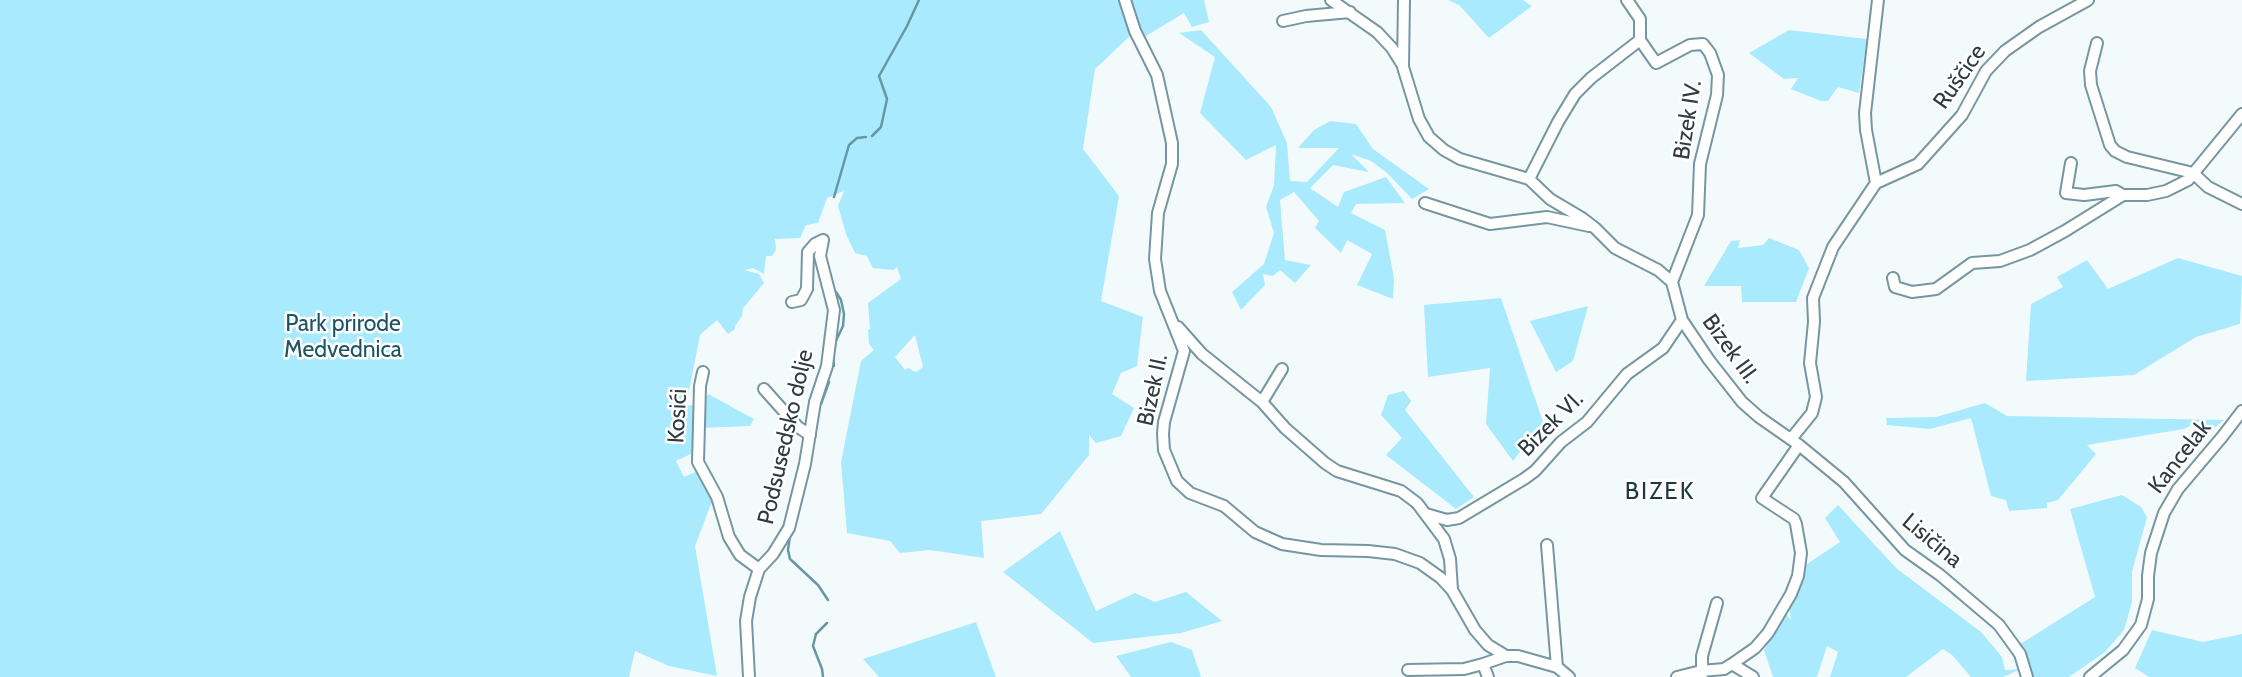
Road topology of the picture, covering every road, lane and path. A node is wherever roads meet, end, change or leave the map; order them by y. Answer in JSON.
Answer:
{"nodes":[{"id":1,"x":1125,"y":0,"type":"edge"},
{"id":2,"x":1331,"y":0,"type":"edge"},
{"id":3,"x":1404,"y":0,"type":"edge"},
{"id":4,"x":1627,"y":0,"type":"edge"},
{"id":5,"x":1878,"y":0,"type":"edge"},
{"id":6,"x":2086,"y":0,"type":"edge"},
{"id":7,"x":1350,"y":12,"type":"junction"},
{"id":8,"x":1283,"y":21,"type":"dead end"},
{"id":9,"x":1640,"y":40,"type":"junction"},
{"id":10,"x":2097,"y":43,"type":"dead end"},
{"id":11,"x":1403,"y":67,"type":"junction"},
{"id":12,"x":2242,"y":114,"type":"edge"},
{"id":13,"x":2071,"y":163,"type":"dead end"},
{"id":14,"x":2193,"y":173,"type":"junction"},
{"id":15,"x":1529,"y":179,"type":"junction"},
{"id":16,"x":1875,"y":184,"type":"junction"},
{"id":17,"x":2123,"y":195,"type":"junction"},
{"id":18,"x":1425,"y":204,"type":"dead end"},
{"id":19,"x":2242,"y":204,"type":"edge"},
{"id":20,"x":1595,"y":228,"type":"junction"},
{"id":21,"x":1893,"y":278,"type":"dead end"},
{"id":22,"x":1672,"y":282,"type":"junction"},
{"id":23,"x":792,"y":302,"type":"dead end"},
{"id":24,"x":1682,"y":320,"type":"junction"},
{"id":25,"x":1174,"y":322,"type":"junction"},
{"id":26,"x":1282,"y":369,"type":"dead end"},
{"id":27,"x":703,"y":372,"type":"dead end"},
{"id":28,"x":764,"y":389,"type":"dead end"},
{"id":29,"x":1262,"y":402,"type":"junction"},
{"id":30,"x":2242,"y":411,"type":"edge"},
{"id":31,"x":810,"y":435,"type":"junction"},
{"id":32,"x":1795,"y":442,"type":"junction"},
{"id":33,"x":1426,"y":514,"type":"junction"},
{"id":34,"x":1547,"y":545,"type":"dead end"},
{"id":35,"x":759,"y":569,"type":"junction"},
{"id":36,"x":1452,"y":590,"type":"junction"},
{"id":37,"x":1717,"y":603,"type":"dead end"},
{"id":38,"x":1506,"y":656,"type":"junction"},
{"id":39,"x":1483,"y":664,"type":"junction"},
{"id":40,"x":1558,"y":667,"type":"junction"},
{"id":41,"x":1408,"y":670,"type":"dead end"},
{"id":42,"x":1725,"y":670,"type":"edge"},
{"id":43,"x":1702,"y":674,"type":"edge"},
{"id":44,"x":749,"y":677,"type":"edge"},
{"id":45,"x":1488,"y":677,"type":"edge"},
{"id":46,"x":1569,"y":677,"type":"edge"},
{"id":47,"x":1677,"y":677,"type":"edge"},
{"id":48,"x":1753,"y":677,"type":"edge"},
{"id":49,"x":2027,"y":677,"type":"edge"},
{"id":50,"x":2090,"y":677,"type":"edge"}],
"edges":[{"from":1,"to":25,"type":"street","name":"Bizek II."},
{"from":2,"to":7,"type":"street"},
{"from":3,"to":11,"type":"street"},
{"from":4,"to":9,"type":"street"},
{"from":5,"to":16,"type":"street"},
{"from":6,"to":16,"type":"street","name":"Ruščice"},
{"from":7,"to":8,"type":"street"},
{"from":7,"to":11,"type":"street"},
{"from":9,"to":15,"type":"street"},
{"from":9,"to":22,"type":"street","name":"Bizek IV."},
{"from":10,"to":14,"type":"street"},
{"from":11,"to":15,"type":"street"},
{"from":12,"to":14,"type":"street"},
{"from":13,"to":17,"type":"street"},
{"from":14,"to":17,"type":"street"},
{"from":14,"to":19,"type":"street"},
{"from":15,"to":20,"type":"street"},
{"from":16,"to":32,"type":"street"},
{"from":17,"to":21,"type":"street"},
{"from":18,"to":20,"type":"street"},
{"from":20,"to":22,"type":"street"},
{"from":22,"to":24,"type":"street","name":"Bizek III."},
{"from":23,"to":31,"type":"street","name":"Podsusedsko dolje"},
{"from":24,"to":32,"type":"street","name":"Bizek III."},
{"from":24,"to":33,"type":"street","name":"Bizek VI."},
{"from":25,"to":29,"type":"street"},
{"from":25,"to":36,"type":"street","name":"Bizek II."},
{"from":26,"to":29,"type":"street"},
{"from":27,"to":35,"type":"street","name":"Kosići"},
{"from":28,"to":31,"type":"street"},
{"from":29,"to":33,"type":"street"},
{"from":30,"to":50,"type":"street","name":"Kancelak"},
{"from":31,"to":35,"type":"street","name":"Podsusedsko dolje"},
{"from":32,"to":42,"type":"street"},
{"from":32,"to":49,"type":"street","name":"Lisičina"},
{"from":33,"to":36,"type":"street"},
{"from":34,"to":40,"type":"street"},
{"from":35,"to":44,"type":"street","name":"Podsusedsko dolje"},
{"from":36,"to":38,"type":"street","name":"Bizek II."},
{"from":37,"to":43,"type":"street"},
{"from":38,"to":39,"type":"street"},
{"from":38,"to":40,"type":"street","name":"Bizek II."},
{"from":39,"to":41,"type":"street"},
{"from":39,"to":45,"type":"street"},
{"from":40,"to":46,"type":"street","name":"Bizek II."},
{"from":42,"to":43,"type":"street"},
{"from":42,"to":48,"type":"street"},
{"from":43,"to":47,"type":"street"}]}
